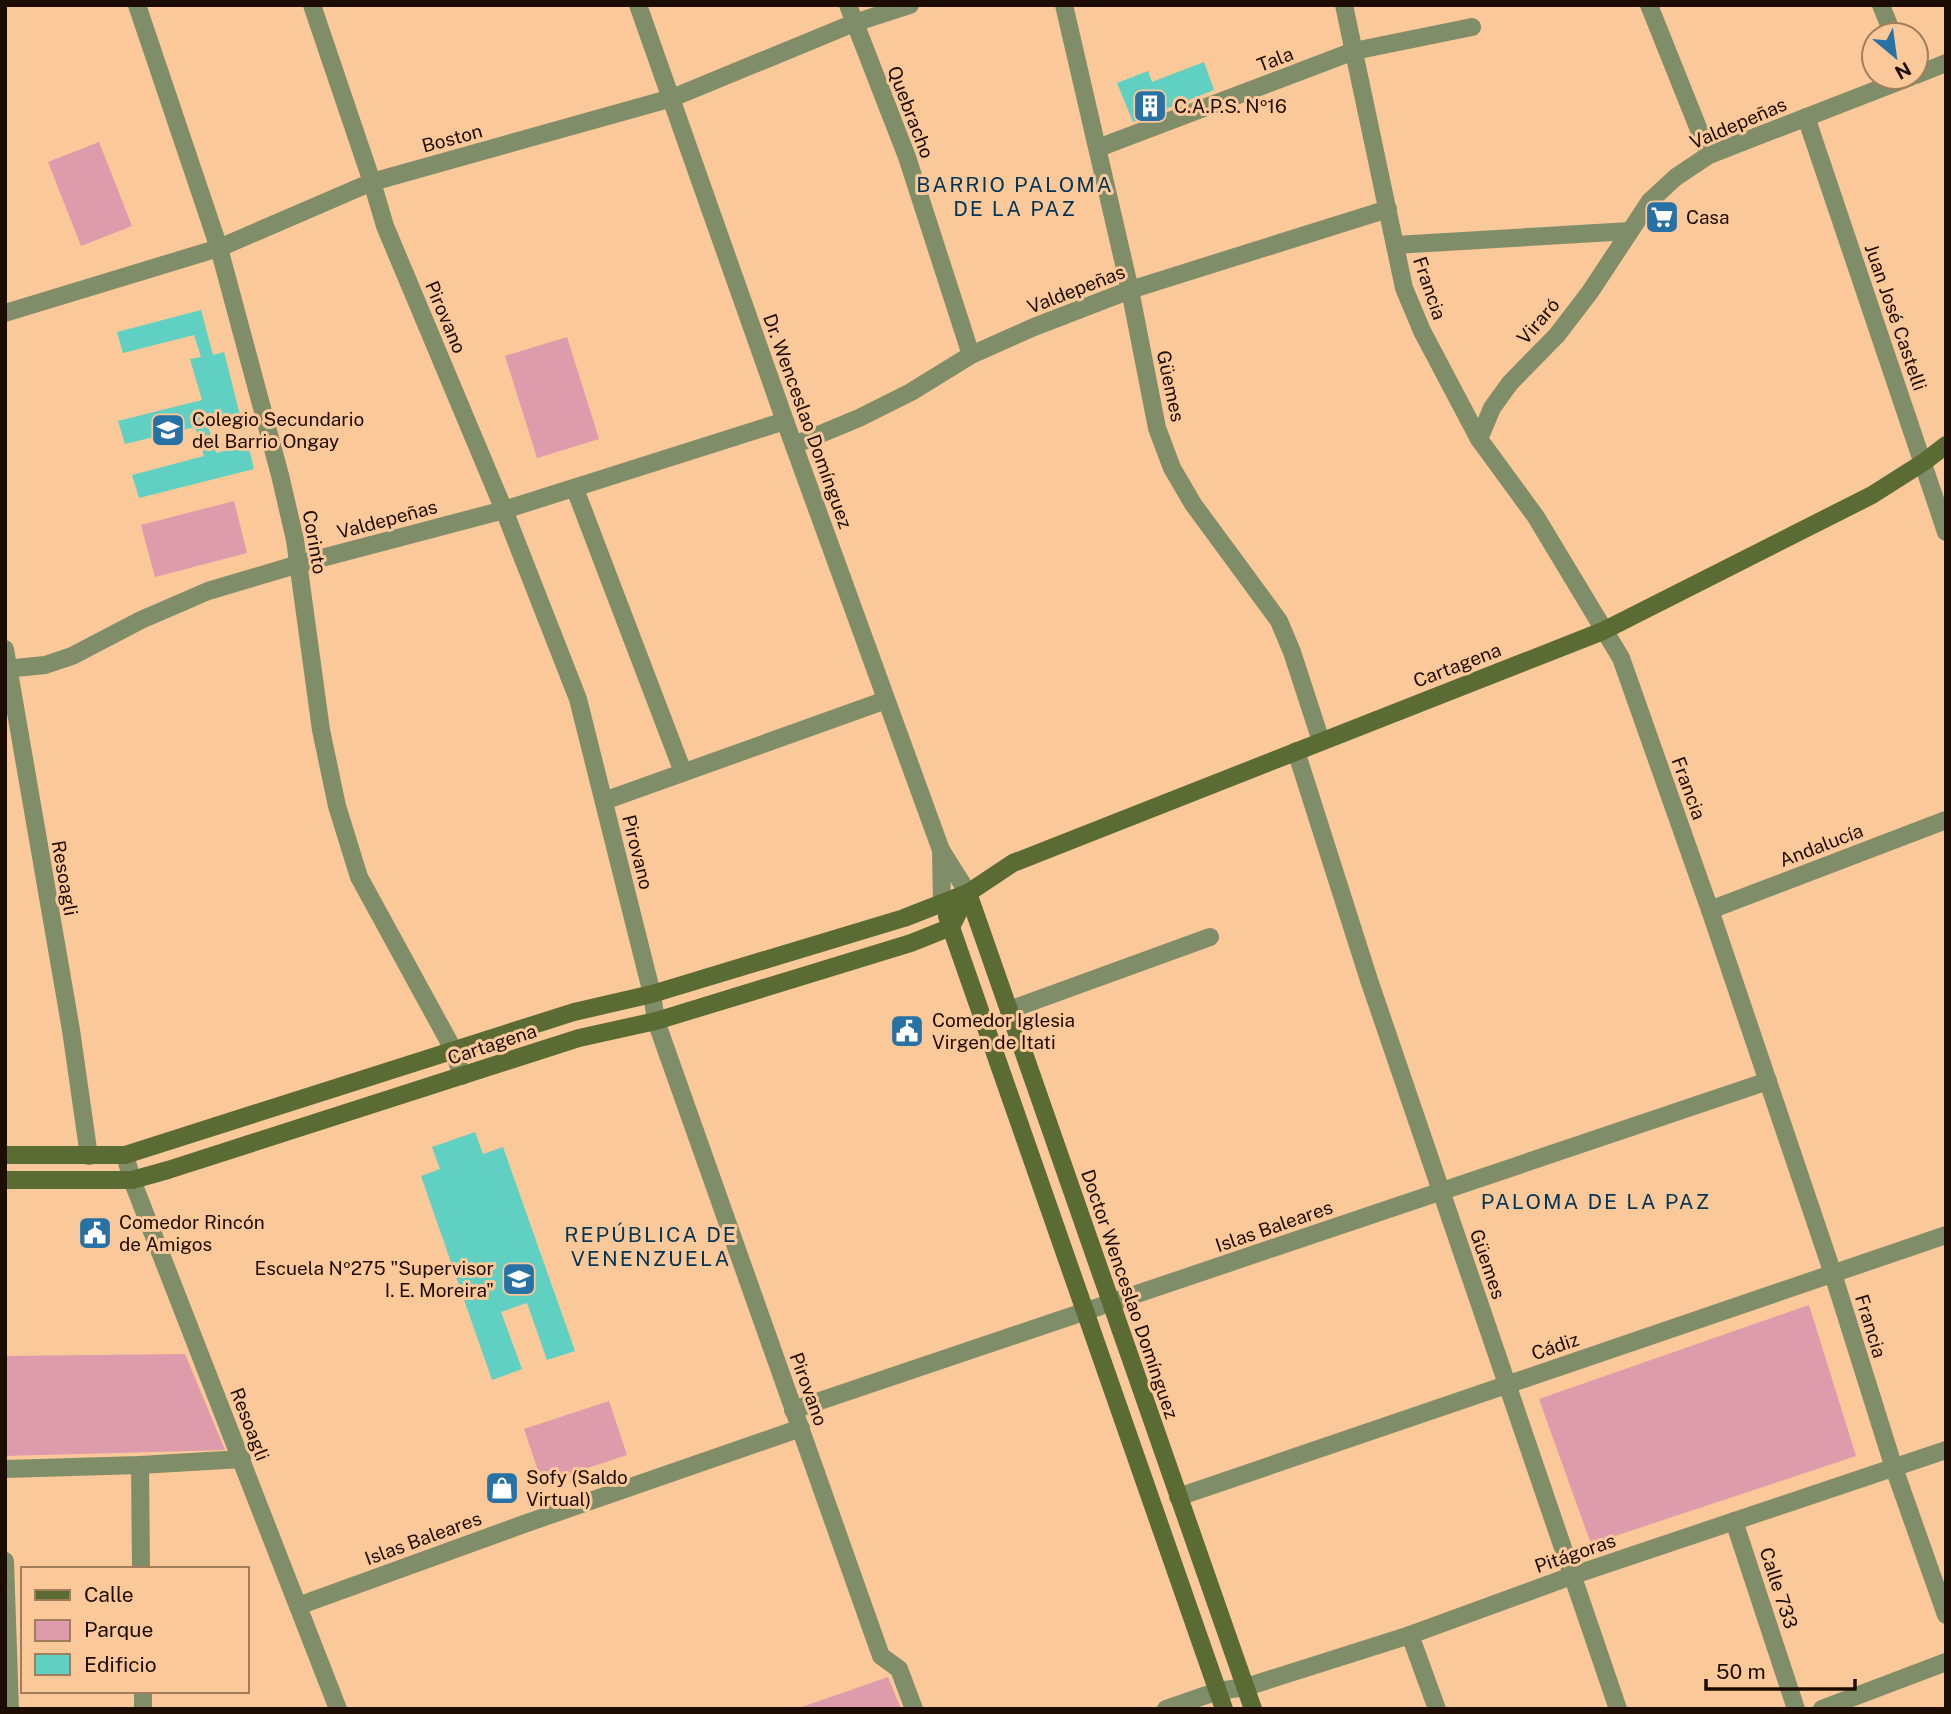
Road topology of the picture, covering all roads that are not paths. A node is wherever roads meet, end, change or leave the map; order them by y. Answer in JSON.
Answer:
{"nodes":[{"id":1,"x":137,"y":5,"type":"edge"},
{"id":2,"x":312,"y":5,"type":"edge"},
{"id":3,"x":638,"y":5,"type":"edge"},
{"id":4,"x":848,"y":5,"type":"edge"},
{"id":5,"x":910,"y":5,"type":"edge"},
{"id":6,"x":1064,"y":5,"type":"edge"},
{"id":7,"x":1344,"y":5,"type":"edge"},
{"id":8,"x":1649,"y":5,"type":"edge"},
{"id":9,"x":854,"y":23,"type":"junction"},
{"id":10,"x":1472,"y":27,"type":"dead end"},
{"id":11,"x":1354,"y":51,"type":"junction"},
{"id":12,"x":1874,"y":91,"type":"edge"},
{"id":13,"x":673,"y":99,"type":"junction"},
{"id":14,"x":1806,"y":117,"type":"junction"},
{"id":15,"x":1098,"y":148,"type":"junction"},
{"id":16,"x":1709,"y":155,"type":"junction"},
{"id":17,"x":372,"y":181,"type":"junction"},
{"id":18,"x":1388,"y":209,"type":"junction"},
{"id":19,"x":1630,"y":231,"type":"junction"},
{"id":20,"x":1395,"y":245,"type":"junction"},
{"id":21,"x":219,"y":247,"type":"junction"},
{"id":22,"x":1130,"y":290,"type":"junction"},
{"id":23,"x":5,"y":313,"type":"edge"},
{"id":24,"x":971,"y":355,"type":"junction"},
{"id":25,"x":785,"y":421,"type":"junction"},
{"id":26,"x":1479,"y":439,"type":"junction"},
{"id":27,"x":794,"y":445,"type":"junction"},
{"id":28,"x":1946,"y":445,"type":"edge"},
{"id":29,"x":1924,"y":462,"type":"junction"},
{"id":30,"x":575,"y":489,"type":"junction"},
{"id":31,"x":504,"y":510,"type":"junction"},
{"id":32,"x":1946,"y":531,"type":"edge"},
{"id":33,"x":299,"y":564,"type":"junction"},
{"id":34,"x":1603,"y":631,"type":"junction"},
{"id":35,"x":5,"y":649,"type":"edge"},
{"id":36,"x":7,"y":669,"type":"edge"},
{"id":37,"x":886,"y":700,"type":"junction"},
{"id":38,"x":1321,"y":741,"type":"junction"},
{"id":39,"x":1296,"y":751,"type":"junction"},
{"id":40,"x":683,"y":772,"type":"junction"},
{"id":41,"x":604,"y":801,"type":"junction"},
{"id":42,"x":1946,"y":820,"type":"edge"},
{"id":43,"x":941,"y":850,"type":"junction"},
{"id":44,"x":968,"y":893,"type":"junction"},
{"id":45,"x":942,"y":903,"type":"junction"},
{"id":46,"x":1710,"y":910,"type":"junction"},
{"id":47,"x":951,"y":927,"type":"junction"},
{"id":48,"x":1210,"y":937,"type":"dead end"},
{"id":49,"x":652,"y":994,"type":"junction"},
{"id":50,"x":1009,"y":1010,"type":"junction"},
{"id":51,"x":656,"y":1021,"type":"junction"},
{"id":52,"x":453,"y":1049,"type":"junction"},
{"id":53,"x":462,"y":1076,"type":"junction"},
{"id":54,"x":1768,"y":1081,"type":"junction"},
{"id":55,"x":5,"y":1155,"type":"edge"},
{"id":56,"x":125,"y":1155,"type":"junction"},
{"id":57,"x":89,"y":1156,"type":"junction"},
{"id":58,"x":5,"y":1180,"type":"edge"},
{"id":59,"x":132,"y":1180,"type":"junction"},
{"id":60,"x":1441,"y":1192,"type":"junction"},
{"id":61,"x":1946,"y":1235,"type":"edge"},
{"id":62,"x":1833,"y":1274,"type":"junction"},
{"id":63,"x":1111,"y":1303,"type":"junction"},
{"id":64,"x":1085,"y":1311,"type":"junction"},
{"id":65,"x":1507,"y":1384,"type":"junction"},
{"id":66,"x":793,"y":1410,"type":"junction"},
{"id":67,"x":801,"y":1428,"type":"junction"},
{"id":68,"x":1946,"y":1450,"type":"edge"},
{"id":69,"x":242,"y":1459,"type":"junction"},
{"id":70,"x":140,"y":1465,"type":"junction"},
{"id":71,"x":1894,"y":1468,"type":"junction"},
{"id":72,"x":5,"y":1469,"type":"edge"},
{"id":73,"x":1178,"y":1497,"type":"junction"},
{"id":74,"x":1734,"y":1521,"type":"junction"},
{"id":75,"x":5,"y":1561,"type":"edge"},
{"id":76,"x":141,"y":1567,"type":"edge"},
{"id":77,"x":1574,"y":1575,"type":"junction"},
{"id":78,"x":298,"y":1606,"type":"junction"},
{"id":79,"x":1946,"y":1615,"type":"edge"},
{"id":80,"x":1410,"y":1635,"type":"junction"},
{"id":81,"x":1946,"y":1662,"type":"edge"},
{"id":82,"x":1245,"y":1687,"type":"junction"},
{"id":83,"x":1218,"y":1691,"type":"junction"},
{"id":84,"x":10,"y":1709,"type":"edge"},
{"id":85,"x":338,"y":1709,"type":"edge"},
{"id":86,"x":914,"y":1709,"type":"edge"},
{"id":87,"x":1166,"y":1709,"type":"edge"},
{"id":88,"x":1224,"y":1709,"type":"edge"},
{"id":89,"x":1254,"y":1709,"type":"edge"},
{"id":90,"x":1437,"y":1709,"type":"edge"},
{"id":91,"x":1618,"y":1709,"type":"edge"},
{"id":92,"x":1796,"y":1709,"type":"edge"},
{"id":93,"x":1822,"y":1709,"type":"edge"}],
"edges":[{"from":1,"to":21,"type":"street","name":"Corinto"},
{"from":2,"to":17,"type":"street","name":"Pirovano"},
{"from":3,"to":13,"type":"street","name":"Dr. Wenceslao Domínguez"},
{"from":4,"to":9,"type":"street","name":"Quebracho"},
{"from":5,"to":9,"type":"street","name":"Boston"},
{"from":6,"to":15,"type":"street","name":"Güemes"},
{"from":7,"to":11,"type":"street","name":"Francia"},
{"from":8,"to":16,"type":"street"},
{"from":9,"to":13,"type":"street","name":"Boston"},
{"from":9,"to":24,"type":"street","name":"Quebracho"},
{"from":10,"to":11,"type":"street","name":"Tala"},
{"from":11,"to":15,"type":"street","name":"Tala"},
{"from":11,"to":18,"type":"street","name":"Francia"},
{"from":12,"to":14,"type":"street","name":"Valdepeñas"},
{"from":13,"to":17,"type":"street","name":"Boston"},
{"from":13,"to":25,"type":"street","name":"Dr. Wenceslao Domínguez"},
{"from":14,"to":16,"type":"street","name":"Valdepeñas"},
{"from":14,"to":29,"type":"street","name":"Juan José Castelli"},
{"from":15,"to":22,"type":"street","name":"Güemes"},
{"from":16,"to":19,"type":"street","name":"Valdepeñas"},
{"from":17,"to":21,"type":"street","name":"Boston"},
{"from":17,"to":31,"type":"street","name":"Pirovano"},
{"from":18,"to":20,"type":"street","name":"Francia"},
{"from":18,"to":22,"type":"street","name":"Valdepeñas"},
{"from":19,"to":20,"type":"street"},
{"from":19,"to":26,"type":"street","name":"Viraró"},
{"from":20,"to":26,"type":"street","name":"Francia"},
{"from":21,"to":23,"type":"street","name":"Boston"},
{"from":21,"to":33,"type":"street","name":"Corinto"},
{"from":22,"to":24,"type":"street","name":"Valdepeñas"},
{"from":22,"to":38,"type":"street","name":"Güemes"},
{"from":24,"to":27,"type":"street","name":"Valdepeñas"},
{"from":25,"to":27,"type":"street","name":"Dr. Wenceslao Domínguez"},
{"from":25,"to":30,"type":"street","name":"Valdepeñas"},
{"from":26,"to":34,"type":"street","name":"Francia"},
{"from":27,"to":37,"type":"street","name":"Dr. Wenceslao Domínguez"},
{"from":28,"to":29,"type":"main road","name":"Cartagena"},
{"from":29,"to":32,"type":"street","name":"Juan José Castelli"},
{"from":29,"to":34,"type":"main road","name":"Cartagena"},
{"from":30,"to":31,"type":"street","name":"Valdepeñas"},
{"from":30,"to":40,"type":"street"},
{"from":31,"to":33,"type":"street","name":"Valdepeñas"},
{"from":31,"to":41,"type":"street","name":"Pirovano"},
{"from":33,"to":36,"type":"street","name":"Valdepeñas"},
{"from":33,"to":52,"type":"street","name":"Corinto"},
{"from":34,"to":38,"type":"main road","name":"Cartagena"},
{"from":34,"to":46,"type":"street","name":"Francia"},
{"from":35,"to":36,"type":"street","name":"Resoagli"},
{"from":36,"to":57,"type":"street","name":"Resoagli"},
{"from":37,"to":40,"type":"street"},
{"from":37,"to":43,"type":"street","name":"Dr. Wenceslao Domínguez"},
{"from":38,"to":39,"type":"main road","name":"Cartagena"},
{"from":39,"to":44,"type":"main road","name":"Cartagena"},
{"from":39,"to":60,"type":"street","name":"Güemes"},
{"from":40,"to":41,"type":"street"},
{"from":41,"to":49,"type":"street","name":"Pirovano"},
{"from":42,"to":46,"type":"street","name":"Andalucía"},
{"from":43,"to":44,"type":"street","name":"Dr. Wenceslao Domínguez"},
{"from":43,"to":45,"type":"street","name":"Dr. Wenceslao Domínguez"},
{"from":44,"to":45,"type":"main road","name":"Cartagena"},
{"from":44,"to":47,"type":"main road","name":"Cartagena"},
{"from":44,"to":50,"type":"main road","name":"Doctor Wenceslao Domínguez"},
{"from":45,"to":47,"type":"main road"},
{"from":45,"to":49,"type":"main road","name":"Cartagena"},
{"from":46,"to":54,"type":"street","name":"Francia"},
{"from":47,"to":51,"type":"main road","name":"Cartagena"},
{"from":47,"to":64,"type":"main road"},
{"from":48,"to":50,"type":"street"},
{"from":49,"to":51,"type":"street","name":"Pirovano"},
{"from":49,"to":52,"type":"main road","name":"Cartagena"},
{"from":50,"to":63,"type":"main road","name":"Doctor Wenceslao Domínguez"},
{"from":51,"to":53,"type":"main road","name":"Cartagena"},
{"from":51,"to":66,"type":"street","name":"Pirovano"},
{"from":52,"to":53,"type":"street","name":"Corinto"},
{"from":52,"to":56,"type":"main road","name":"Cartagena"},
{"from":53,"to":59,"type":"main road","name":"Cartagena"},
{"from":54,"to":60,"type":"street","name":"Islas Baleares"},
{"from":54,"to":62,"type":"street","name":"Francia"},
{"from":55,"to":57,"type":"main road","name":"Cartagena"},
{"from":56,"to":57,"type":"main road","name":"Cartagena"},
{"from":56,"to":59,"type":"street","name":"Resoagli"},
{"from":58,"to":59,"type":"main road","name":"Cartagena"},
{"from":59,"to":69,"type":"street","name":"Resoagli"},
{"from":60,"to":63,"type":"street","name":"Islas Baleares"},
{"from":60,"to":65,"type":"street","name":"Güemes"},
{"from":61,"to":62,"type":"street","name":"Cádiz"},
{"from":62,"to":65,"type":"street","name":"Cádiz"},
{"from":62,"to":71,"type":"street","name":"Francia"},
{"from":63,"to":64,"type":"street","name":"Islas Baleares"},
{"from":63,"to":73,"type":"main road","name":"Doctor Wenceslao Domínguez"},
{"from":64,"to":66,"type":"street","name":"Islas Baleares"},
{"from":64,"to":83,"type":"main road"},
{"from":65,"to":73,"type":"street","name":"Cádiz"},
{"from":65,"to":77,"type":"street","name":"Güemes"},
{"from":66,"to":67,"type":"street","name":"Pirovano"},
{"from":67,"to":78,"type":"street","name":"Islas Baleares"},
{"from":67,"to":86,"type":"street","name":"Pirovano"},
{"from":68,"to":71,"type":"street","name":"Pitágoras"},
{"from":69,"to":70,"type":"street"},
{"from":69,"to":78,"type":"street","name":"Resoagli"},
{"from":70,"to":72,"type":"street"},
{"from":70,"to":76,"type":"street"},
{"from":71,"to":74,"type":"street","name":"Pitágoras"},
{"from":71,"to":79,"type":"street","name":"Francia"},
{"from":73,"to":82,"type":"main road","name":"Doctor Wenceslao Domínguez"},
{"from":74,"to":77,"type":"street","name":"Pitágoras"},
{"from":74,"to":92,"type":"street","name":"Calle 733"},
{"from":75,"to":84,"type":"street"},
{"from":77,"to":80,"type":"street","name":"Pitágoras"},
{"from":77,"to":91,"type":"street","name":"Güemes"},
{"from":78,"to":85,"type":"street","name":"Resoagli"},
{"from":80,"to":82,"type":"street","name":"Pitágoras"},
{"from":80,"to":90,"type":"street"},
{"from":81,"to":93,"type":"street"},
{"from":82,"to":83,"type":"street","name":"Pitágoras"},
{"from":82,"to":89,"type":"main road","name":"Doctor Wenceslao Domínguez"},
{"from":83,"to":87,"type":"street","name":"Pitágoras"},
{"from":83,"to":88,"type":"main road"}]}
